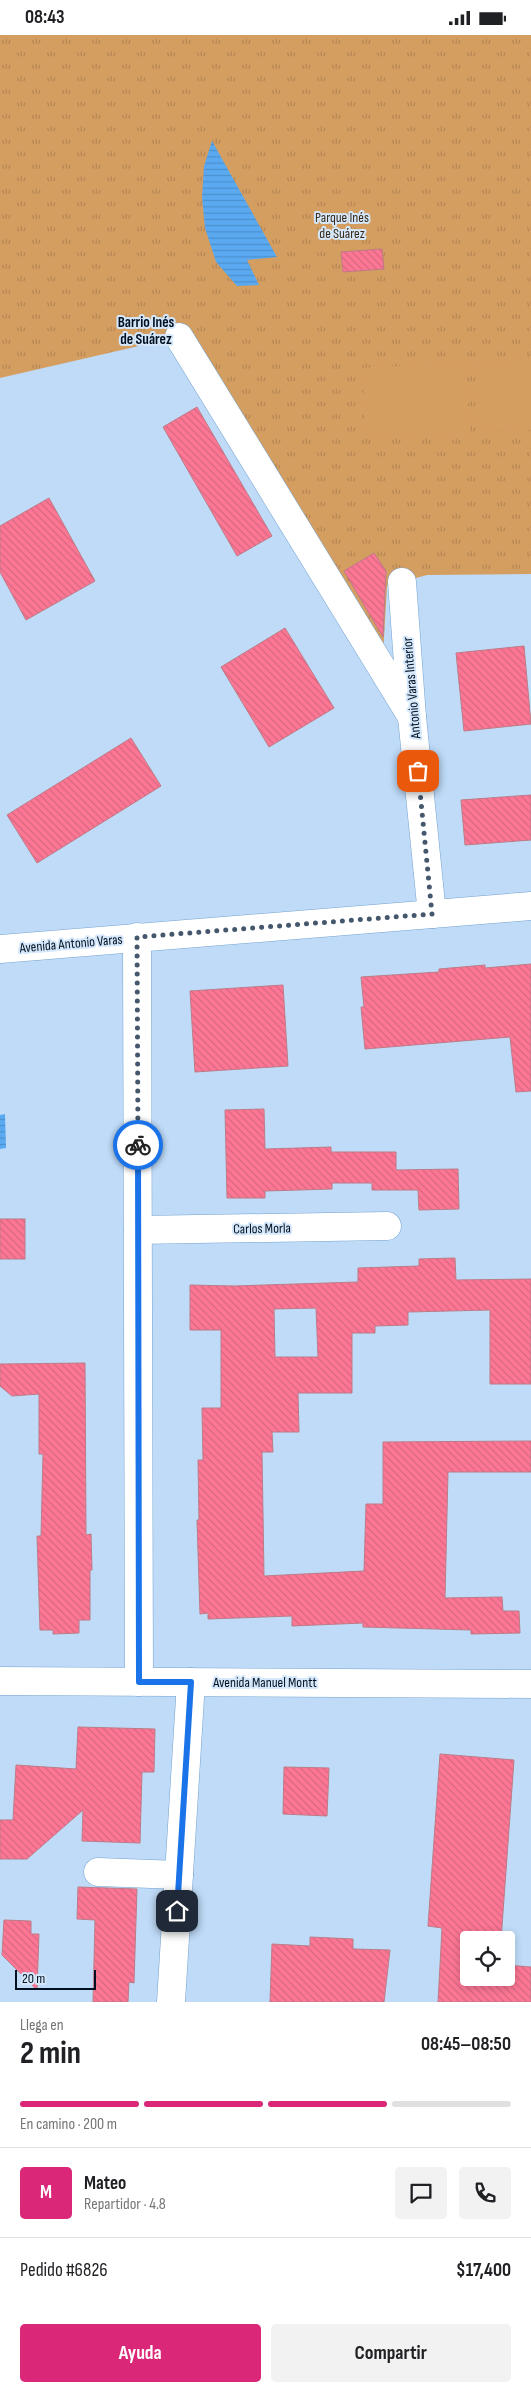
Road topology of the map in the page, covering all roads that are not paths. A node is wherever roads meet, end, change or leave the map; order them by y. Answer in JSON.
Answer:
{"nodes":[{"id":1,"x":178,"y":337,"type":"dead end"},
{"id":2,"x":402,"y":582,"type":"dead end"},
{"id":3,"x":412,"y":717,"type":"junction"},
{"id":4,"x":531,"y":906,"type":"edge"},
{"id":5,"x":432,"y":914,"type":"junction"},
{"id":6,"x":137,"y":937,"type":"junction"},
{"id":7,"x":0,"y":949,"type":"edge"},
{"id":8,"x":387,"y":1226,"type":"dead end"},
{"id":9,"x":138,"y":1230,"type":"junction"},
{"id":10,"x":0,"y":1681,"type":"edge"},
{"id":11,"x":139,"y":1682,"type":"junction"},
{"id":12,"x":191,"y":1682,"type":"junction"},
{"id":13,"x":531,"y":1684,"type":"edge"},
{"id":14,"x":98,"y":1872,"type":"dead end"},
{"id":15,"x":179,"y":1875,"type":"junction"},
{"id":16,"x":171,"y":2002,"type":"edge"}],
"edges":[{"from":1,"to":3,"type":"street"},
{"from":2,"to":3,"type":"street","name":"Antonio Varas Interior"},
{"from":3,"to":5,"type":"street","name":"Antonio Varas Interior"},
{"from":4,"to":5,"type":"street","name":"Avenida Antonio Varas"},
{"from":5,"to":6,"type":"street","name":"Avenida Antonio Varas"},
{"from":6,"to":7,"type":"street","name":"Avenida Antonio Varas"},
{"from":6,"to":9,"type":"street"},
{"from":8,"to":9,"type":"street","name":"Carlos Morla"},
{"from":9,"to":11,"type":"street"},
{"from":10,"to":11,"type":"street","name":"Avenida Manuel Montt"},
{"from":11,"to":12,"type":"street","name":"Avenida Manuel Montt"},
{"from":12,"to":13,"type":"street","name":"Avenida Manuel Montt"},
{"from":12,"to":15,"type":"street"},
{"from":14,"to":15,"type":"street"},
{"from":15,"to":16,"type":"street"}]}
